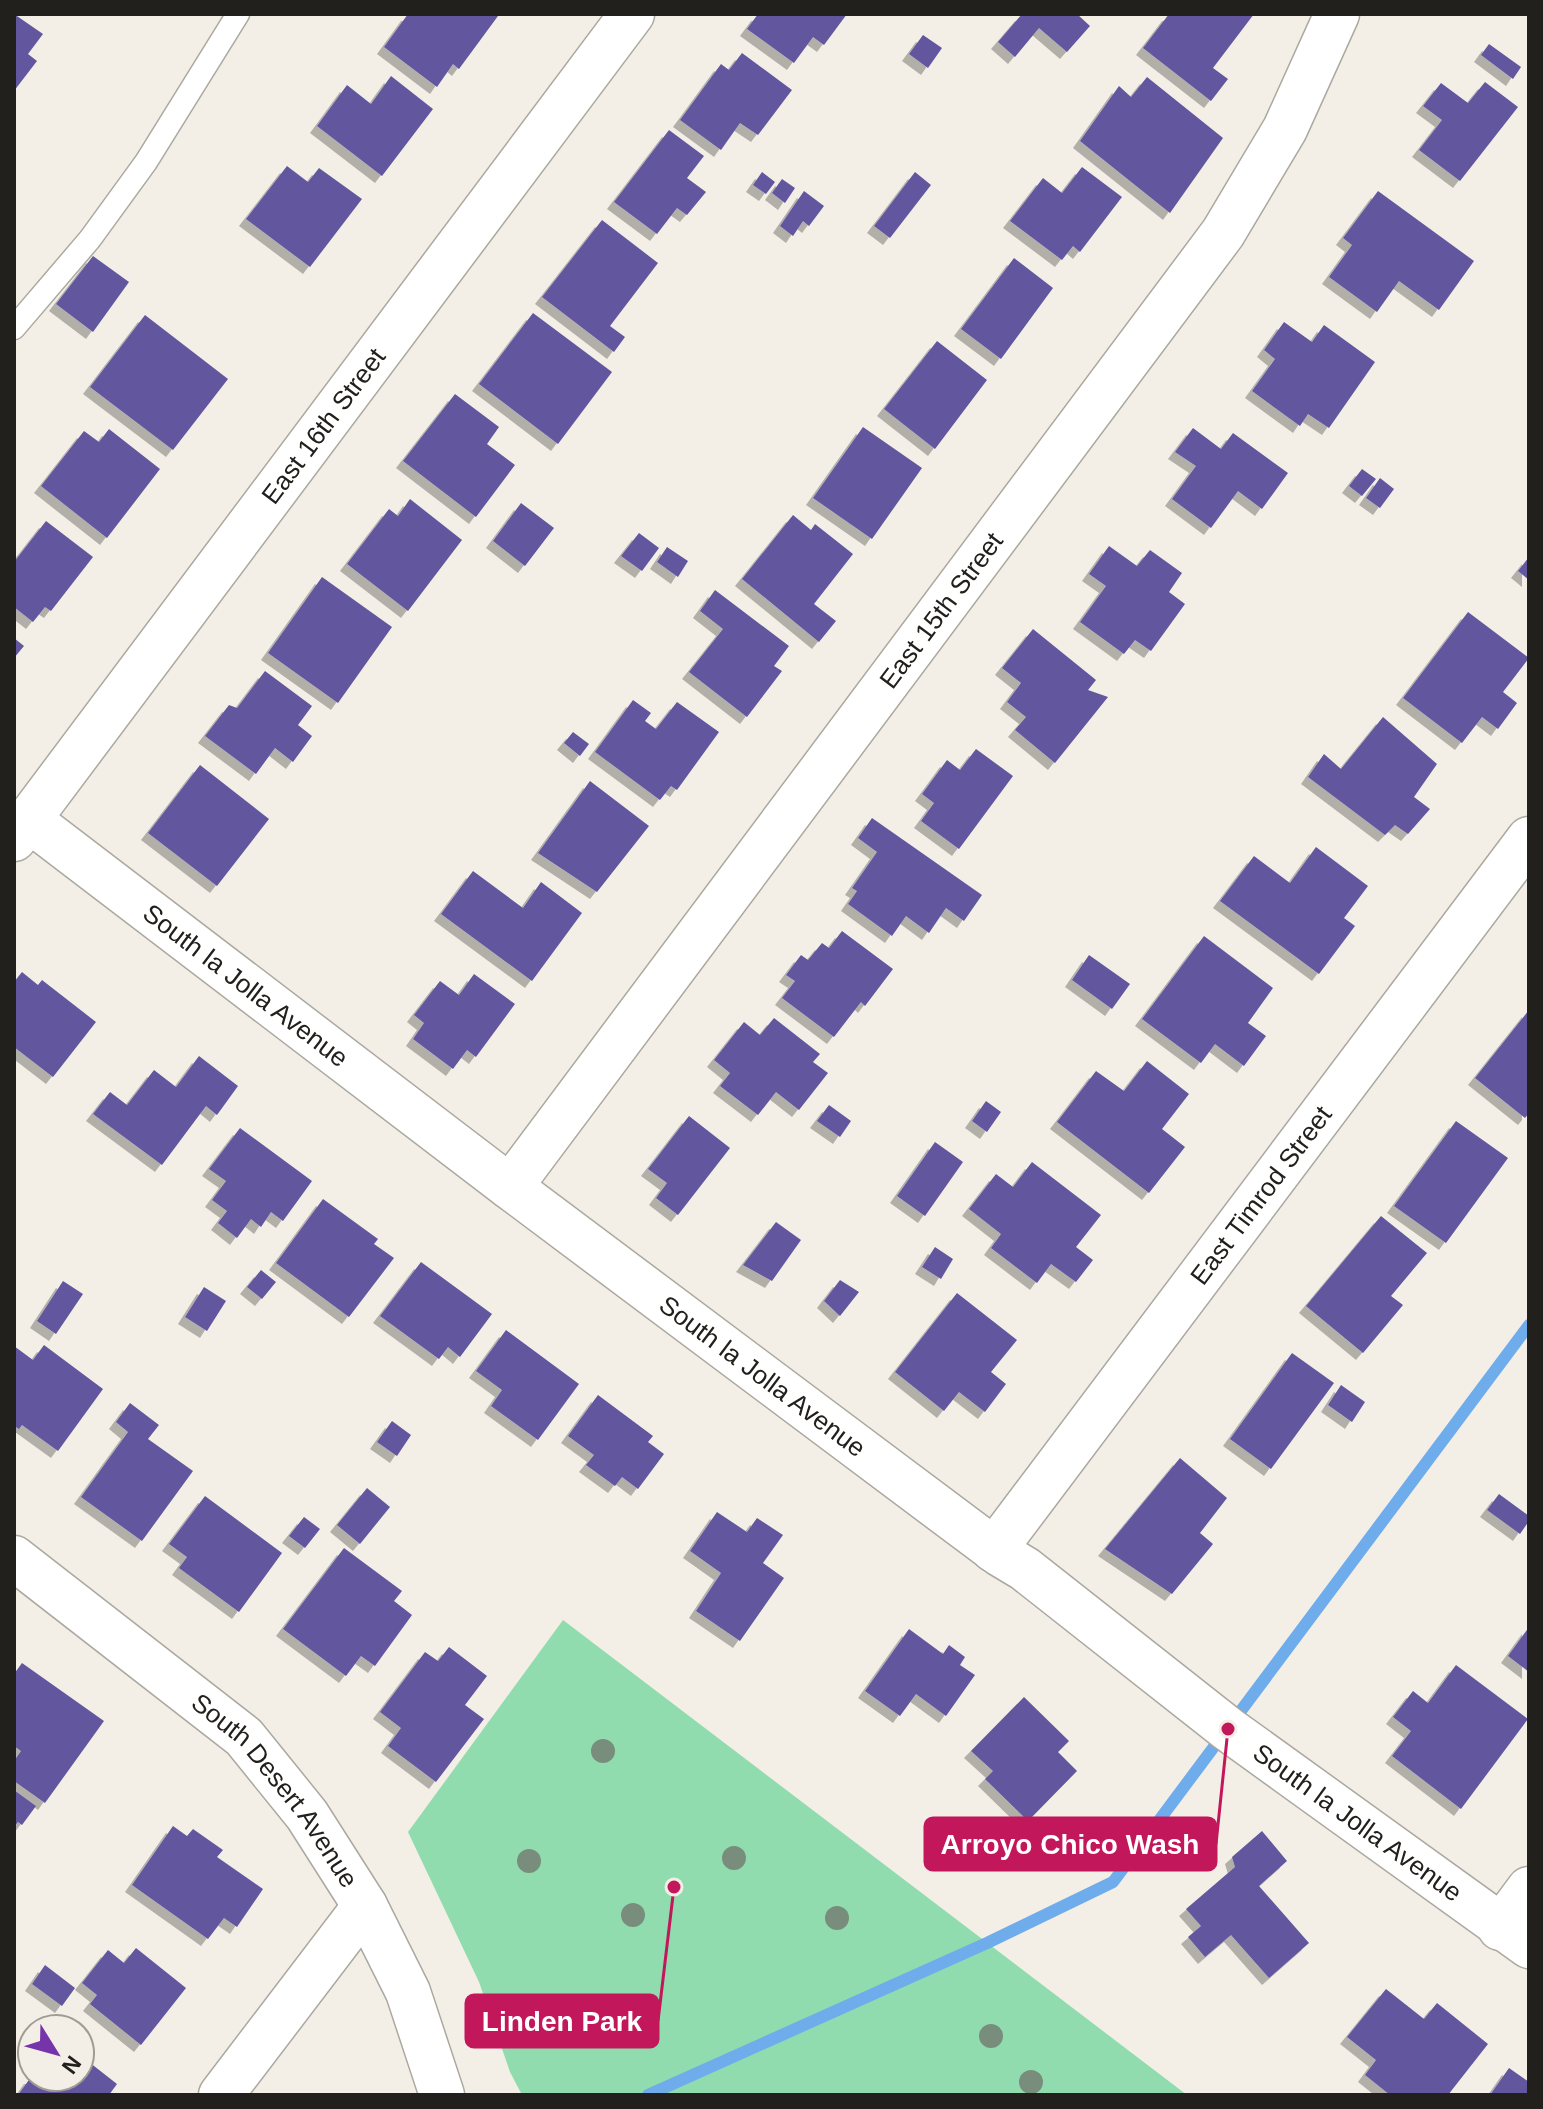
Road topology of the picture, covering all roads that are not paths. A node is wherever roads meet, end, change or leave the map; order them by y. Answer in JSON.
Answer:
{"nodes":[{"id":1,"x":238,"y":14,"type":"edge"},
{"id":2,"x":632,"y":14,"type":"edge"},
{"id":3,"x":1337,"y":14,"type":"edge"},
{"id":4,"x":14,"y":328,"type":"edge"},
{"id":5,"x":21,"y":829,"type":"edge"},
{"id":6,"x":1529,"y":839,"type":"edge"},
{"id":7,"x":510,"y":1187,"type":"junction"},
{"id":8,"x":994,"y":1550,"type":"junction"},
{"id":9,"x":14,"y":1558,"type":"edge"},
{"id":10,"x":1529,"y":1889,"type":"edge"},
{"id":11,"x":365,"y":1906,"type":"junction"},
{"id":12,"x":1515,"y":1937,"type":"edge"},
{"id":13,"x":221,"y":2095,"type":"edge"},
{"id":14,"x":442,"y":2095,"type":"edge"}],
"edges":[{"from":1,"to":4,"type":"lane"},
{"from":2,"to":5,"type":"street","name":"East 16th Street"},
{"from":3,"to":7,"type":"street","name":"East 15th Street"},
{"from":5,"to":7,"type":"street","name":"South la Jolla Avenue"},
{"from":6,"to":8,"type":"street","name":"East Timrod Street"},
{"from":7,"to":8,"type":"street","name":"South la Jolla Avenue"},
{"from":8,"to":12,"type":"street","name":"South la Jolla Avenue"},
{"from":9,"to":11,"type":"street","name":"South Desert Avenue"},
{"from":10,"to":12,"type":"street"},
{"from":11,"to":13,"type":"street"},
{"from":11,"to":14,"type":"street","name":"South Desert Avenue"}]}
